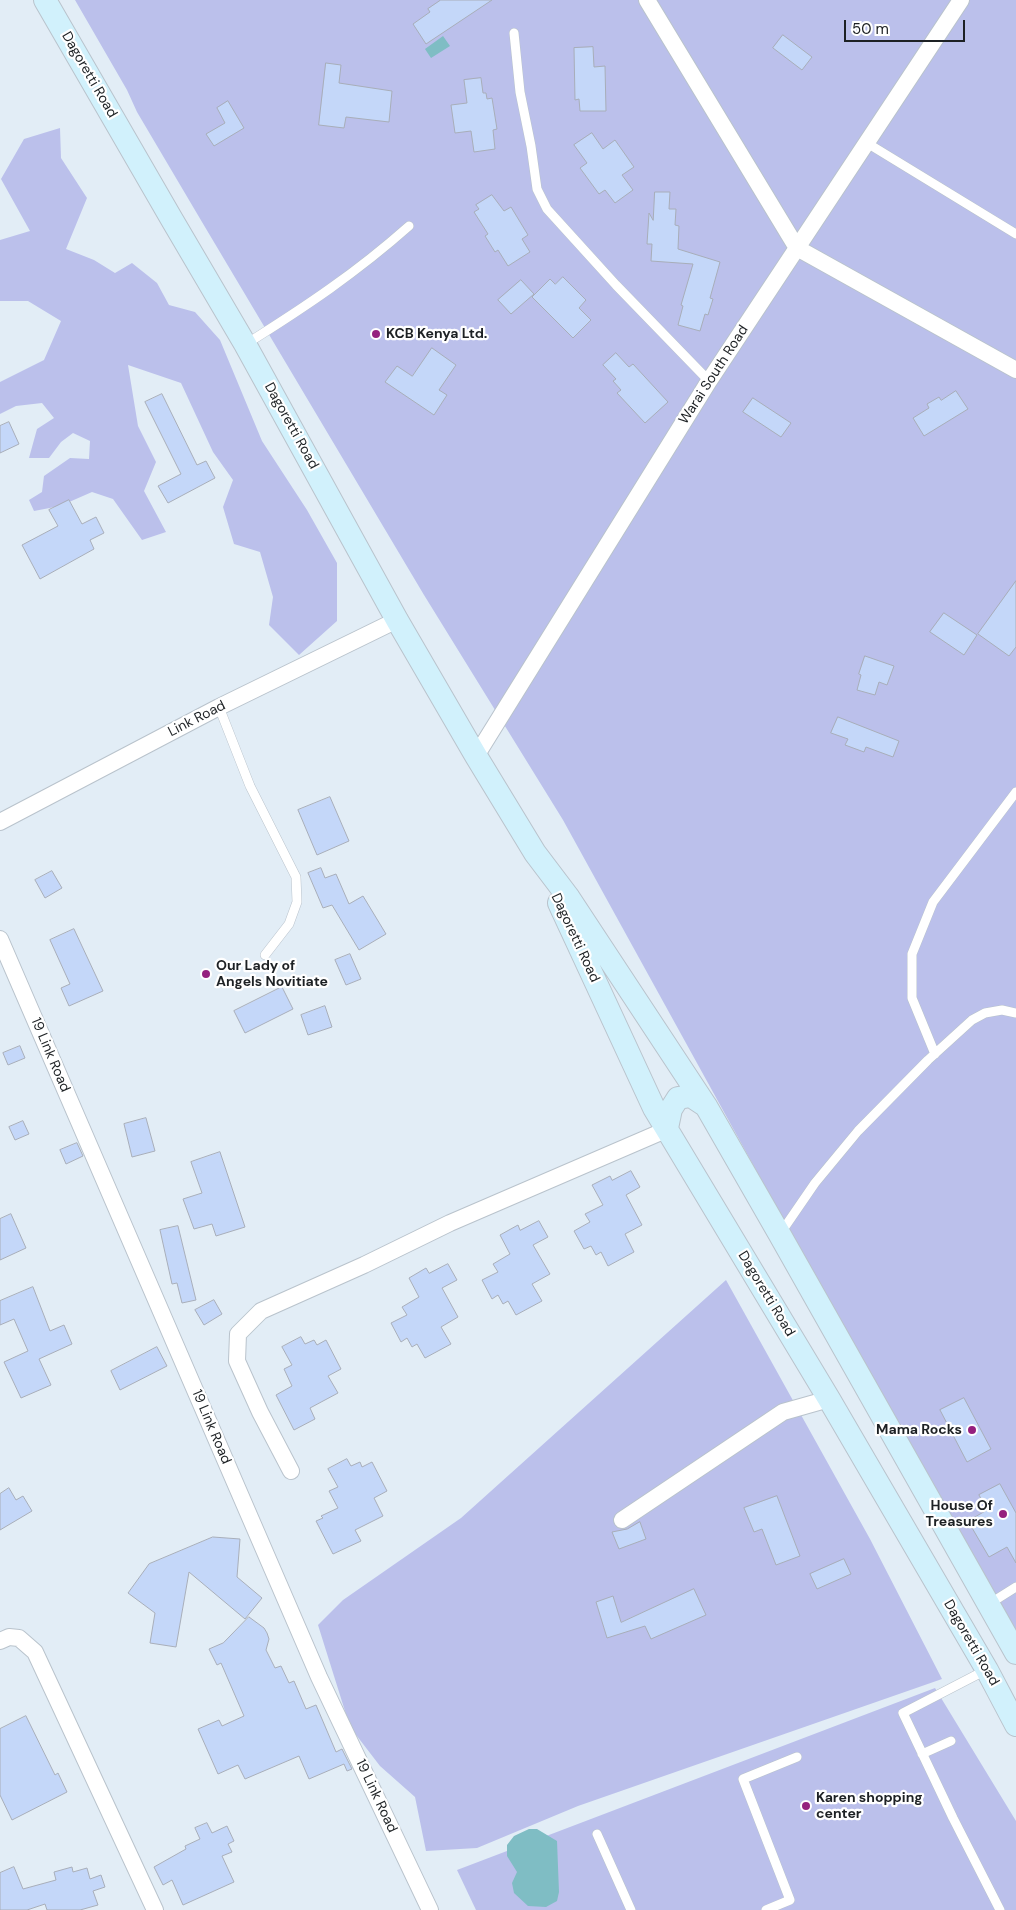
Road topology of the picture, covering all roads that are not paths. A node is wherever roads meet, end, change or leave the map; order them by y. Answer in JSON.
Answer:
{"nodes":[{"id":1,"x":45,"y":0,"type":"edge"},
{"id":2,"x":647,"y":0,"type":"edge"},
{"id":3,"x":961,"y":0,"type":"edge"},
{"id":4,"x":514,"y":33,"type":"dead end"},
{"id":5,"x":867,"y":143,"type":"junction"},
{"id":6,"x":409,"y":226,"type":"dead end"},
{"id":7,"x":1016,"y":234,"type":"edge"},
{"id":8,"x":797,"y":248,"type":"junction"},
{"id":9,"x":245,"y":344,"type":"junction"},
{"id":10,"x":1016,"y":370,"type":"edge"},
{"id":11,"x":709,"y":380,"type":"junction"},
{"id":12,"x":397,"y":620,"type":"junction"},
{"id":13,"x":219,"y":707,"type":"junction"},
{"id":14,"x":476,"y":756,"type":"junction"},
{"id":15,"x":1016,"y":792,"type":"edge"},
{"id":16,"x":0,"y":822,"type":"edge"},
{"id":17,"x":535,"y":853,"type":"junction"},
{"id":18,"x":0,"y":940,"type":"edge"},
{"id":19,"x":265,"y":955,"type":"dead end"},
{"id":20,"x":1016,"y":1013,"type":"edge"},
{"id":21,"x":935,"y":1054,"type":"junction"},
{"id":22,"x":706,"y":1106,"type":"junction"},
{"id":23,"x":668,"y":1128,"type":"junction"},
{"id":24,"x":780,"y":1235,"type":"junction"},
{"id":25,"x":829,"y":1400,"type":"junction"},
{"id":26,"x":291,"y":1471,"type":"dead end"},
{"id":27,"x":622,"y":1520,"type":"dead end"},
{"id":28,"x":1016,"y":1588,"type":"edge"},
{"id":29,"x":989,"y":1604,"type":"junction"},
{"id":30,"x":0,"y":1640,"type":"edge"},
{"id":31,"x":1016,"y":1653,"type":"edge"},
{"id":32,"x":986,"y":1670,"type":"junction"},
{"id":33,"x":1016,"y":1726,"type":"edge"},
{"id":34,"x":952,"y":1741,"type":"dead end"},
{"id":35,"x":922,"y":1754,"type":"junction"},
{"id":36,"x":797,"y":1757,"type":"dead end"},
{"id":37,"x":597,"y":1834,"type":"dead end"},
{"id":38,"x":155,"y":1910,"type":"edge"},
{"id":39,"x":430,"y":1910,"type":"edge"},
{"id":40,"x":631,"y":1910,"type":"edge"},
{"id":41,"x":766,"y":1910,"type":"edge"},
{"id":42,"x":1000,"y":1910,"type":"edge"}],
"edges":[{"from":1,"to":9,"type":"main road","name":"Dagoretti Road"},
{"from":2,"to":8,"type":"street"},
{"from":3,"to":5,"type":"street","name":"Warai South Road"},
{"from":4,"to":11,"type":"lane"},
{"from":5,"to":7,"type":"lane"},
{"from":5,"to":8,"type":"street","name":"Warai South Road"},
{"from":6,"to":9,"type":"lane"},
{"from":8,"to":10,"type":"street"},
{"from":8,"to":11,"type":"street","name":"Warai South Road"},
{"from":9,"to":12,"type":"main road","name":"Dagoretti Road"},
{"from":11,"to":14,"type":"street","name":"Warai South Road"},
{"from":12,"to":13,"type":"street","name":"Link Road"},
{"from":12,"to":14,"type":"main road","name":"Dagoretti Road"},
{"from":13,"to":16,"type":"street","name":"Link Road"},
{"from":13,"to":19,"type":"lane"},
{"from":14,"to":17,"type":"main road","name":"Dagoretti Road"},
{"from":15,"to":21,"type":"lane"},
{"from":17,"to":22,"type":"main road","name":"Dagoretti Road"},
{"from":17,"to":23,"type":"main road","name":"Dagoretti Road"},
{"from":18,"to":39,"type":"street","name":"19 Link Road"},
{"from":20,"to":21,"type":"lane"},
{"from":21,"to":24,"type":"lane"},
{"from":22,"to":23,"type":"main road"},
{"from":22,"to":24,"type":"main road","name":"Dagoretti Road"},
{"from":23,"to":25,"type":"main road","name":"Dagoretti Road"},
{"from":23,"to":26,"type":"street"},
{"from":24,"to":29,"type":"main road","name":"Dagoretti Road"},
{"from":25,"to":27,"type":"street"},
{"from":25,"to":32,"type":"main road","name":"Dagoretti Road"},
{"from":28,"to":29,"type":"lane"},
{"from":29,"to":31,"type":"main road","name":"Dagoretti Road"},
{"from":30,"to":38,"type":"street"},
{"from":32,"to":33,"type":"main road","name":"Dagoretti Road"},
{"from":32,"to":35,"type":"lane"},
{"from":34,"to":35,"type":"lane"},
{"from":35,"to":42,"type":"lane"},
{"from":36,"to":41,"type":"lane"},
{"from":37,"to":40,"type":"lane"}]}
